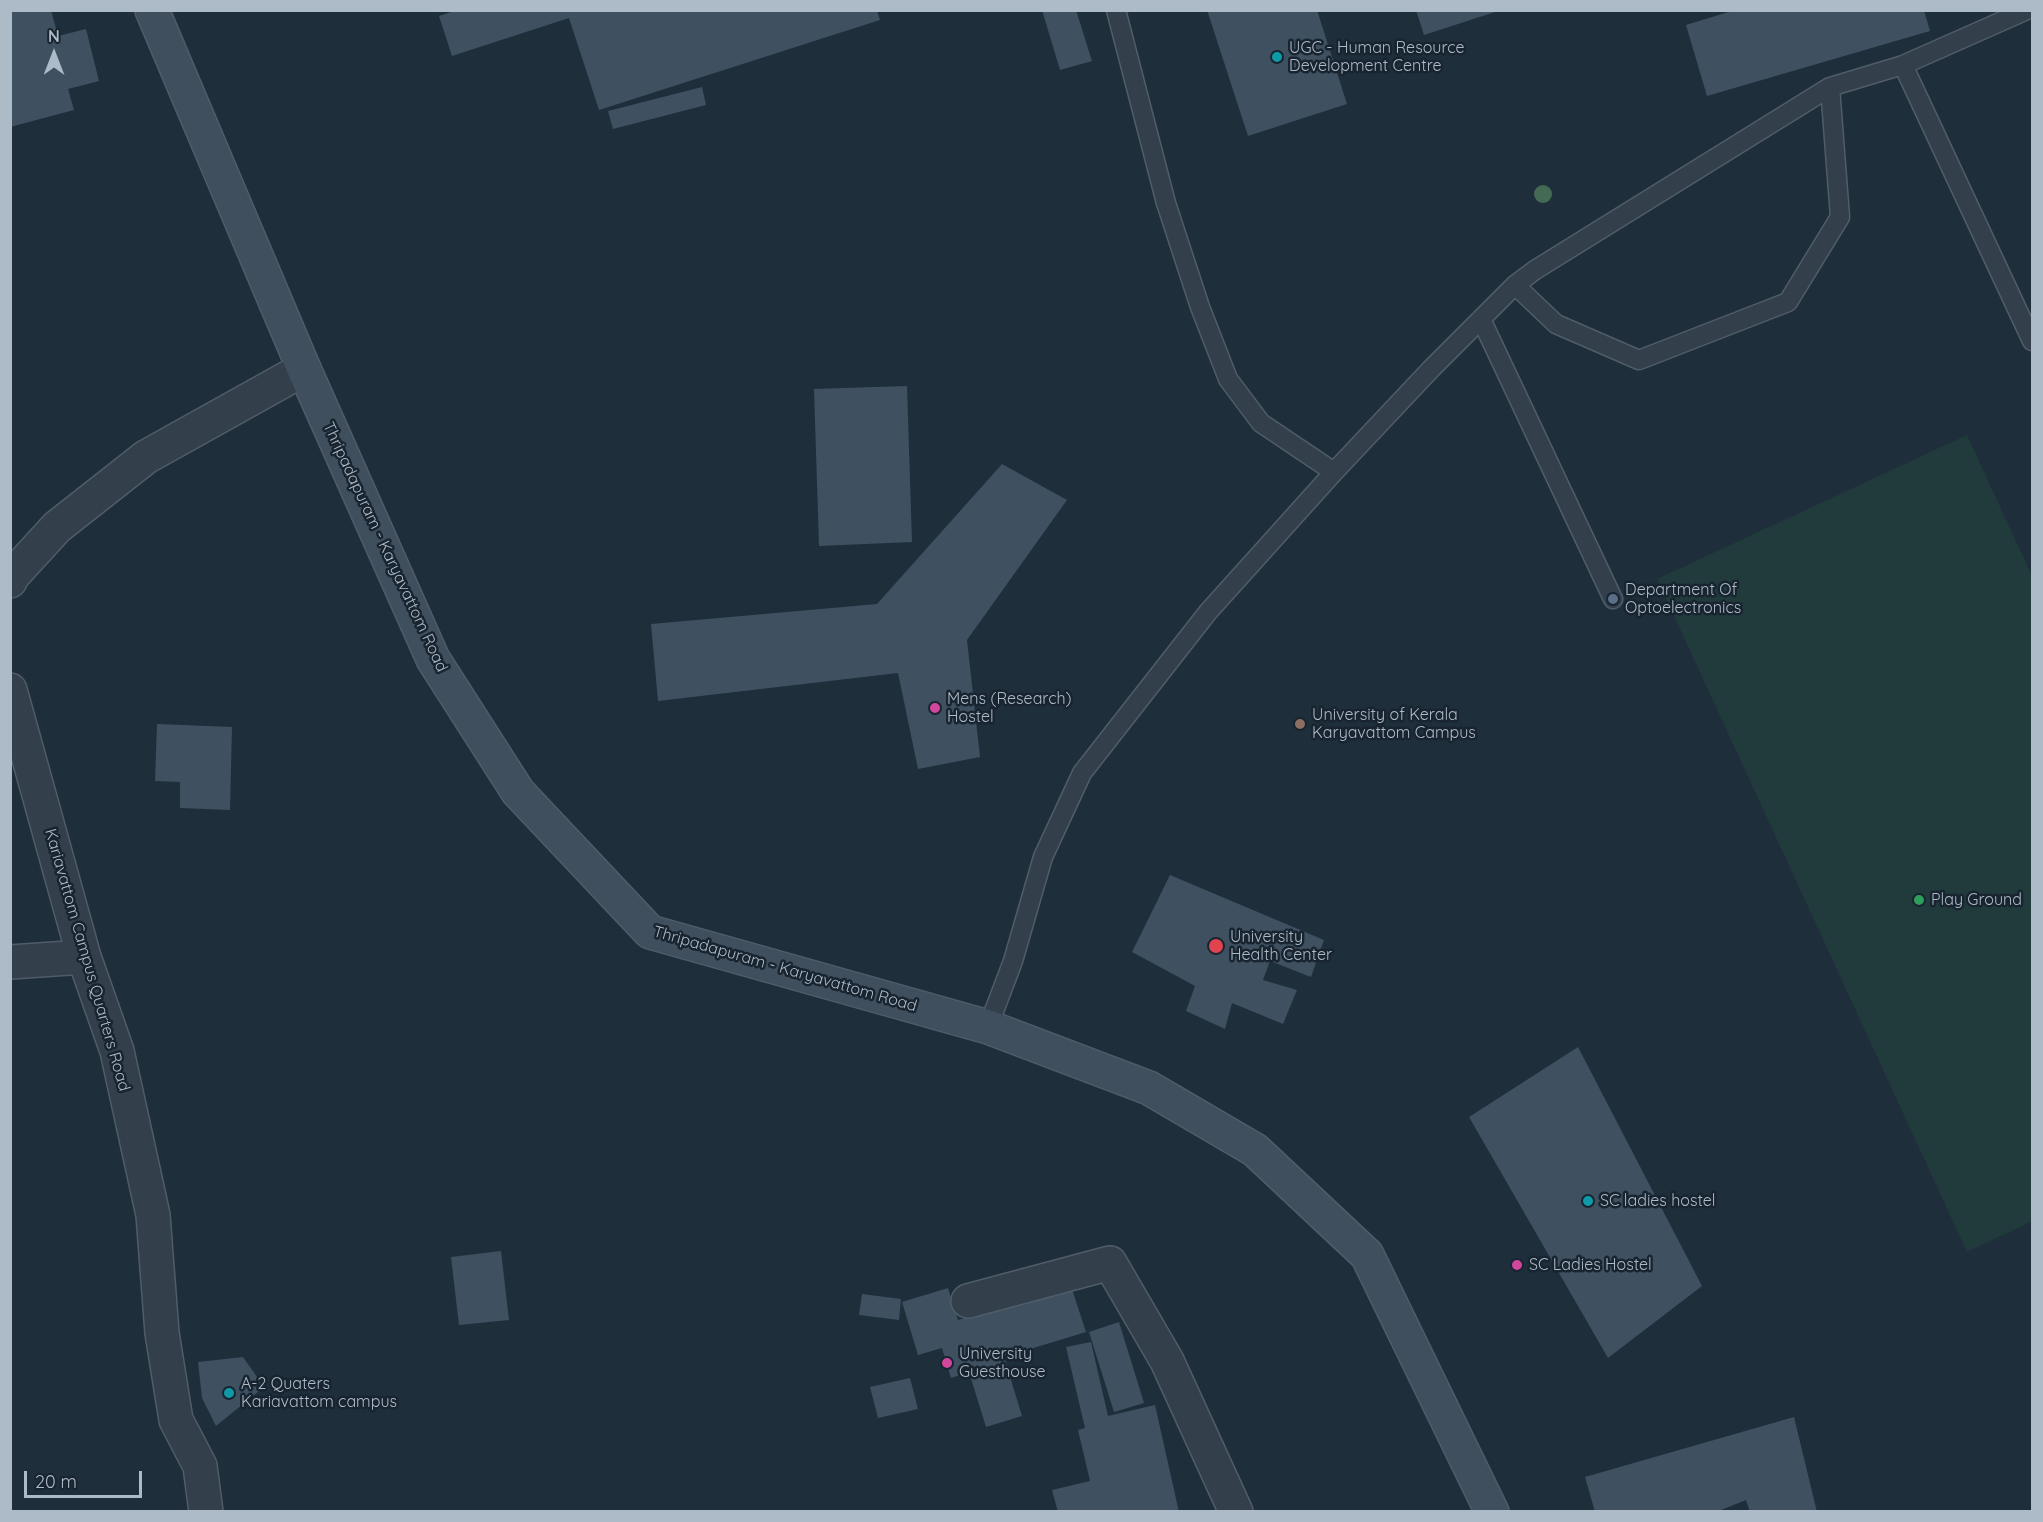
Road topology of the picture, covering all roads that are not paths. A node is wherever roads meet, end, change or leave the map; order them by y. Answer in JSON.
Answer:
{"nodes":[{"id":1,"x":152,"y":10,"type":"edge"},
{"id":2,"x":1116,"y":10,"type":"edge"},
{"id":3,"x":2027,"y":10,"type":"edge"},
{"id":4,"x":1903,"y":65,"type":"junction"},
{"id":5,"x":1830,"y":87,"type":"junction"},
{"id":6,"x":1515,"y":285,"type":"junction"},
{"id":7,"x":1481,"y":320,"type":"junction"},
{"id":8,"x":2032,"y":341,"type":"edge"},
{"id":9,"x":304,"y":369,"type":"junction"},
{"id":10,"x":1334,"y":472,"type":"junction"},
{"id":11,"x":10,"y":580,"type":"edge"},
{"id":12,"x":1613,"y":599,"type":"dead end"},
{"id":13,"x":10,"y":690,"type":"edge"},
{"id":14,"x":84,"y":957,"type":"junction"},
{"id":15,"x":10,"y":962,"type":"edge"},
{"id":16,"x":988,"y":1027,"type":"junction"},
{"id":17,"x":968,"y":1301,"type":"dead end"},
{"id":18,"x":206,"y":1512,"type":"edge"},
{"id":19,"x":1236,"y":1512,"type":"edge"},
{"id":20,"x":1492,"y":1512,"type":"edge"}],
"edges":[{"from":1,"to":9,"type":"main road","name":"Thripadapuram - Karyavattom Road"},
{"from":2,"to":10,"type":"lane"},
{"from":3,"to":4,"type":"lane"},
{"from":4,"to":5,"type":"lane"},
{"from":4,"to":8,"type":"lane"},
{"from":5,"to":6,"type":"lane"},
{"from":5,"to":6,"type":"lane"},
{"from":6,"to":7,"type":"lane"},
{"from":7,"to":10,"type":"lane"},
{"from":7,"to":12,"type":"lane"},
{"from":9,"to":11,"type":"street"},
{"from":9,"to":16,"type":"main road","name":"Thripadapuram - Karyavattom Road"},
{"from":10,"to":16,"type":"lane"},
{"from":13,"to":14,"type":"street","name":"Kariavattom Campus Quarters Road"},
{"from":14,"to":15,"type":"street"},
{"from":14,"to":18,"type":"street","name":"Kariavattom Campus Quarters Road"},
{"from":16,"to":20,"type":"main road","name":"Thripadapuram - Karyavattom Road"},
{"from":17,"to":19,"type":"street"}]}
